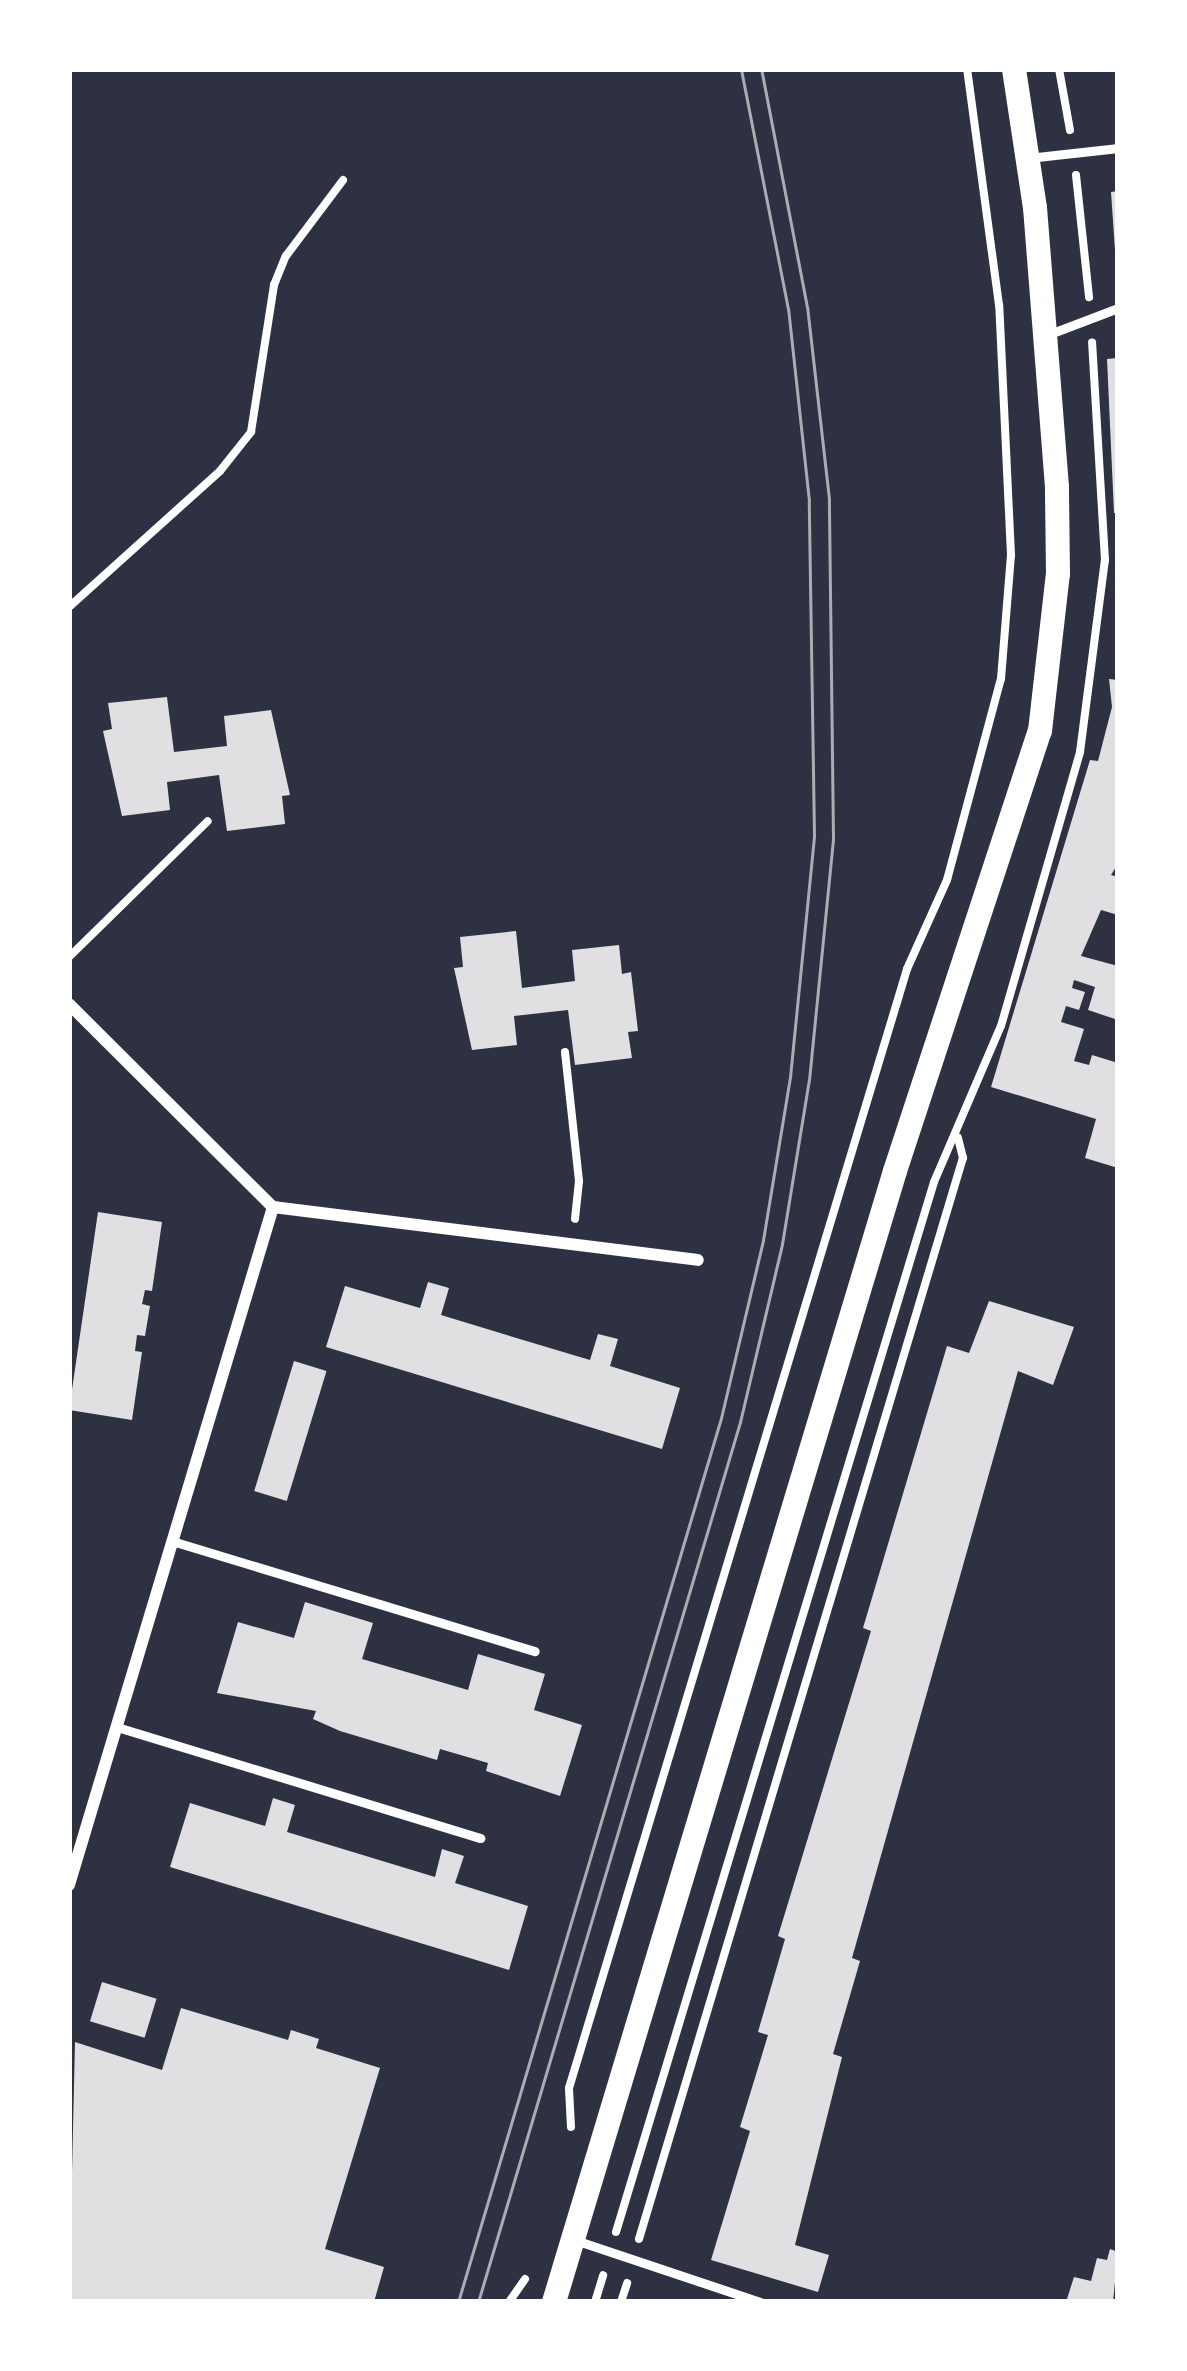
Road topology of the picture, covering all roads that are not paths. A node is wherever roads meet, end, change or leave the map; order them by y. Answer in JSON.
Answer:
{"nodes":[{"id":1,"x":1014,"y":69,"type":"edge"},
{"id":2,"x":1118,"y":148,"type":"edge"},
{"id":3,"x":1028,"y":158,"type":"junction"},
{"id":4,"x":1118,"y":308,"type":"edge"},
{"id":5,"x":1047,"y":335,"type":"junction"},
{"id":6,"x":69,"y":1004,"type":"edge"},
{"id":7,"x":273,"y":1207,"type":"junction"},
{"id":8,"x":698,"y":1260,"type":"dead end"},
{"id":9,"x":172,"y":1540,"type":"junction"},
{"id":10,"x":536,"y":1652,"type":"dead end"},
{"id":11,"x":116,"y":1727,"type":"junction"},
{"id":12,"x":479,"y":1838,"type":"dead end"},
{"id":13,"x":69,"y":1885,"type":"edge"},
{"id":14,"x":573,"y":2240,"type":"junction"},
{"id":15,"x":554,"y":2302,"type":"edge"},
{"id":16,"x":760,"y":2302,"type":"edge"}],
"edges":[{"from":1,"to":3,"type":"main road"},
{"from":2,"to":3,"type":"lane"},
{"from":3,"to":5,"type":"main road"},
{"from":4,"to":5,"type":"lane"},
{"from":5,"to":14,"type":"main road"},
{"from":6,"to":7,"type":"street"},
{"from":7,"to":8,"type":"street"},
{"from":7,"to":9,"type":"street"},
{"from":9,"to":10,"type":"lane"},
{"from":9,"to":11,"type":"street"},
{"from":11,"to":12,"type":"lane"},
{"from":11,"to":13,"type":"street"},
{"from":14,"to":15,"type":"main road"},
{"from":14,"to":16,"type":"lane"}]}
